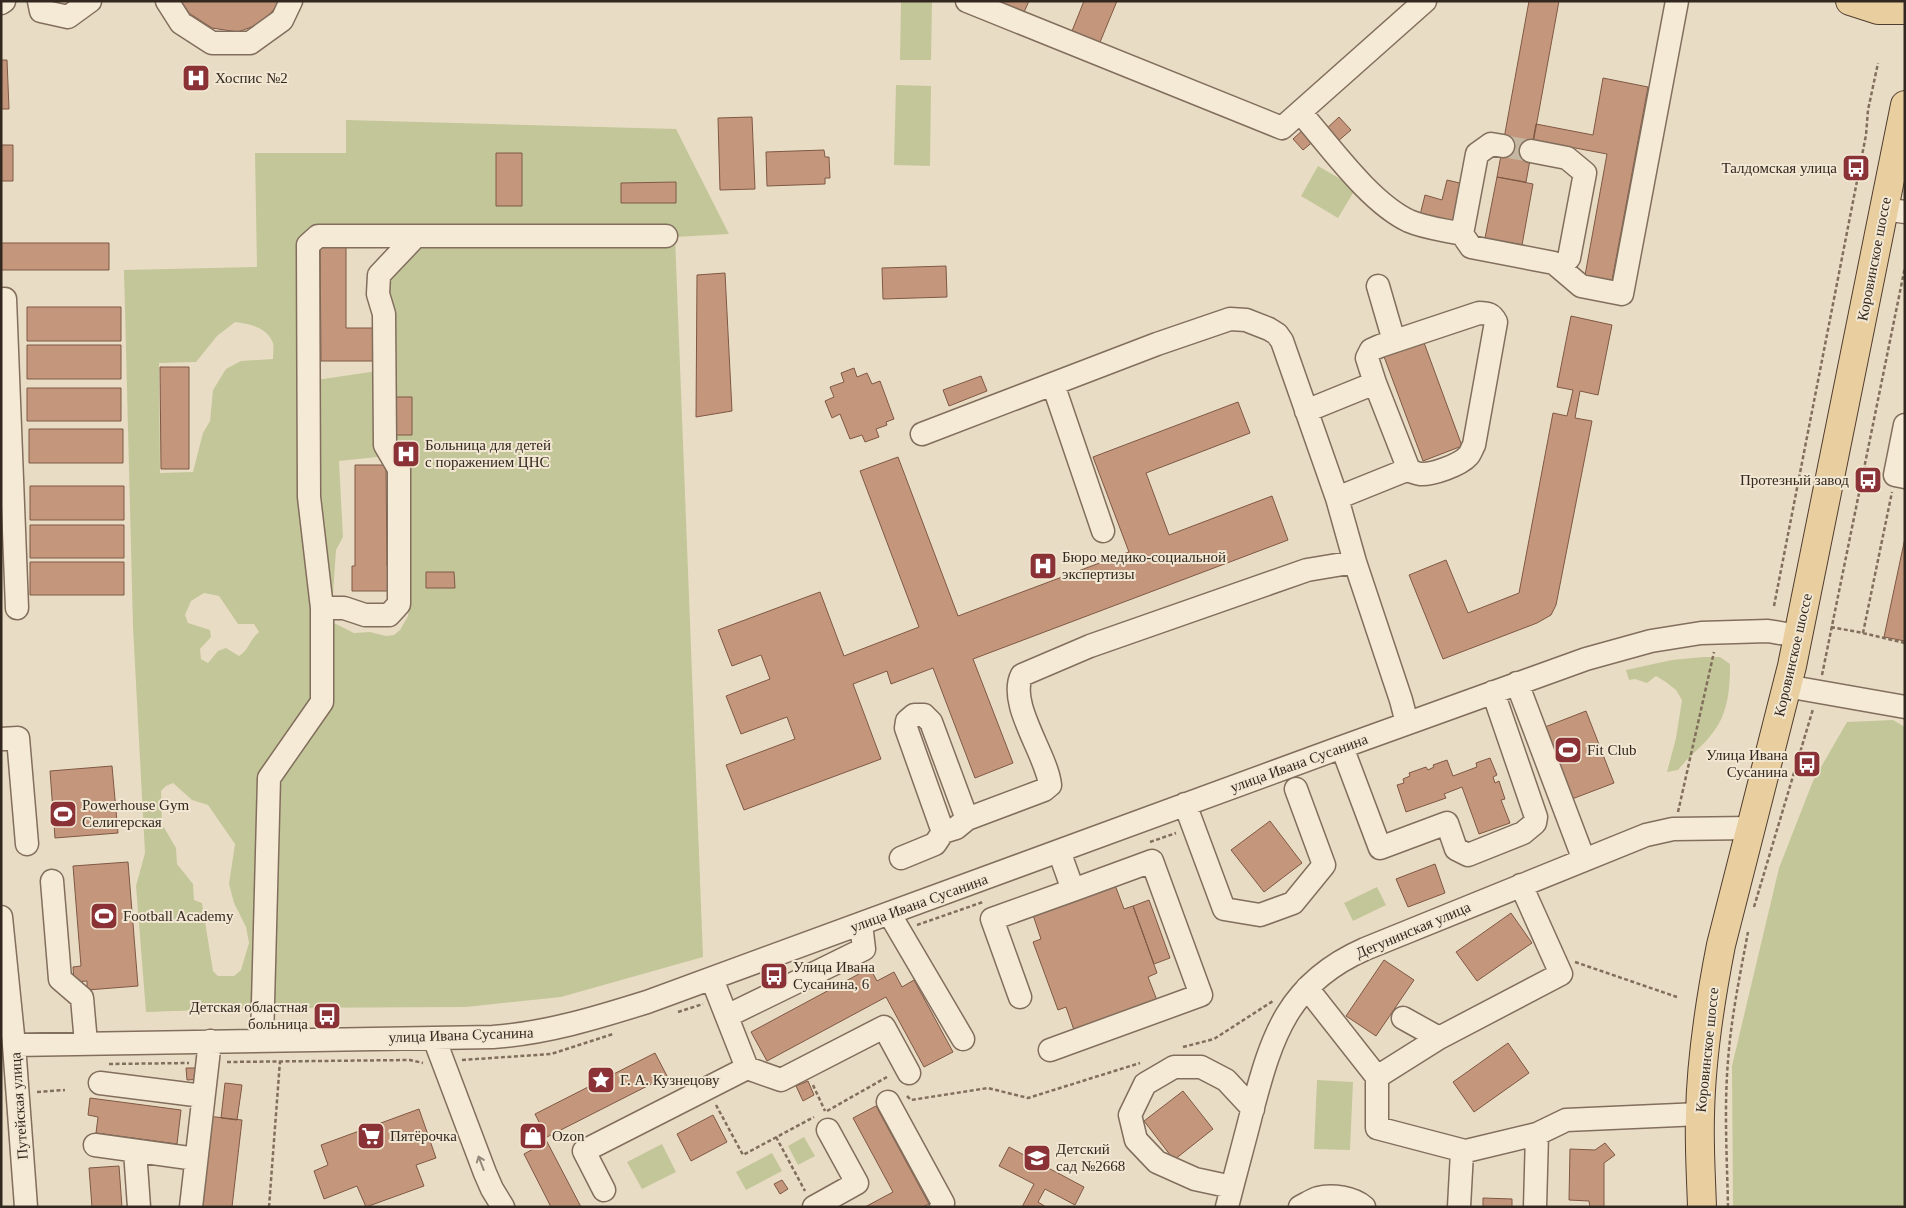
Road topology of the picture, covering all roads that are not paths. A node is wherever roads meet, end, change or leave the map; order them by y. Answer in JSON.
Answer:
{"nodes":[{"id":1,"x":4,"y":1,"type":"edge"},
{"id":2,"x":39,"y":1,"type":"edge"},
{"id":3,"x":90,"y":1,"type":"edge"},
{"id":4,"x":167,"y":1,"type":"edge"},
{"id":5,"x":291,"y":1,"type":"edge"},
{"id":6,"x":967,"y":1,"type":"edge"},
{"id":7,"x":1425,"y":1,"type":"edge"},
{"id":8,"x":1676,"y":1,"type":"edge"},
{"id":9,"x":1850,"y":1,"type":"edge"},
{"id":10,"x":1,"y":4,"type":"edge"},
{"id":11,"x":1905,"y":10,"type":"edge"},
{"id":12,"x":1905,"y":105,"type":"edge"},
{"id":13,"x":1300,"y":112,"type":"junction"},
{"id":14,"x":1503,"y":146,"type":"tunnel mouth"},
{"id":15,"x":1531,"y":151,"type":"tunnel mouth"},
{"id":16,"x":1894,"y":210,"type":"edge"},
{"id":17,"x":1462,"y":234,"type":"junction"},
{"id":18,"x":416,"y":236,"type":"junction"},
{"id":19,"x":666,"y":236,"type":"dead end"},
{"id":20,"x":1560,"y":268,"type":"junction"},
{"id":21,"x":1378,"y":286,"type":"dead end"},
{"id":22,"x":5,"y":298,"type":"dead end"},
{"id":23,"x":1394,"y":341,"type":"junction"},
{"id":24,"x":1376,"y":383,"type":"junction"},
{"id":25,"x":1053,"y":384,"type":"junction"},
{"id":26,"x":1306,"y":411,"type":"junction"},
{"id":27,"x":1905,"y":425,"type":"edge"},
{"id":28,"x":922,"y":434,"type":"dead end"},
{"id":29,"x":1409,"y":470,"type":"junction"},
{"id":30,"x":1900,"y":476,"type":"edge"},
{"id":31,"x":6,"y":482,"type":"edge"},
{"id":32,"x":1336,"y":498,"type":"junction"},
{"id":33,"x":1103,"y":531,"type":"dead end"},
{"id":34,"x":1355,"y":562,"type":"junction"},
{"id":35,"x":17,"y":608,"type":"dead end"},
{"id":36,"x":322,"y":608,"type":"junction"},
{"id":37,"x":1798,"y":636,"type":"junction"},
{"id":38,"x":1517,"y":684,"type":"junction"},
{"id":39,"x":1786,"y":686,"type":"junction"},
{"id":40,"x":1493,"y":692,"type":"junction"},
{"id":41,"x":1905,"y":707,"type":"edge"},
{"id":42,"x":1407,"y":723,"type":"junction"},
{"id":43,"x":1,"y":739,"type":"edge"},
{"id":44,"x":1342,"y":747,"type":"junction"},
{"id":45,"x":1296,"y":789,"type":"dead end"},
{"id":46,"x":1186,"y":804,"type":"junction"},
{"id":47,"x":967,"y":819,"type":"junction"},
{"id":48,"x":1751,"y":828,"type":"junction"},
{"id":49,"x":942,"y":832,"type":"junction"},
{"id":50,"x":27,"y":844,"type":"dead end"},
{"id":51,"x":1059,"y":851,"type":"junction"},
{"id":52,"x":901,"y":858,"type":"dead end"},
{"id":53,"x":1584,"y":860,"type":"junction"},
{"id":54,"x":52,"y":881,"type":"dead end"},
{"id":55,"x":1521,"y":885,"type":"junction"},
{"id":56,"x":1073,"y":890,"type":"junction"},
{"id":57,"x":889,"y":913,"type":"junction"},
{"id":58,"x":1,"y":917,"type":"edge"},
{"id":59,"x":861,"y":924,"type":"junction"},
{"id":60,"x":712,"y":979,"type":"junction"},
{"id":61,"x":1307,"y":988,"type":"junction"},
{"id":62,"x":1020,"y":997,"type":"dead end"},
{"id":63,"x":727,"y":1016,"type":"junction"},
{"id":64,"x":1403,"y":1018,"type":"dead end"},
{"id":65,"x":434,"y":1038,"type":"junction"},
{"id":66,"x":1439,"y":1038,"type":"junction"},
{"id":67,"x":963,"y":1039,"type":"dead end"},
{"id":68,"x":86,"y":1043,"type":"junction"},
{"id":69,"x":14,"y":1045,"type":"junction"},
{"id":70,"x":275,"y":1047,"type":"junction"},
{"id":71,"x":1050,"y":1050,"type":"dead end"},
{"id":72,"x":209,"y":1052,"type":"junction"},
{"id":73,"x":747,"y":1068,"type":"junction"},
{"id":74,"x":100,"y":1073,"type":"road end"},
{"id":75,"x":1377,"y":1077,"type":"junction"},
{"id":76,"x":203,"y":1096,"type":"junction"},
{"id":77,"x":1253,"y":1109,"type":"junction"},
{"id":78,"x":1700,"y":1114,"type":"junction"},
{"id":79,"x":828,"y":1130,"type":"dead end"},
{"id":80,"x":1537,"y":1134,"type":"junction"},
{"id":81,"x":95,"y":1145,"type":"dead end"},
{"id":82,"x":135,"y":1151,"type":"junction"},
{"id":83,"x":1462,"y":1152,"type":"junction"},
{"id":84,"x":196,"y":1159,"type":"junction"},
{"id":85,"x":604,"y":1190,"type":"dead end"},
{"id":86,"x":1229,"y":1202,"type":"edge"},
{"id":87,"x":497,"y":1205,"type":"edge"},
{"id":88,"x":26,"y":1207,"type":"edge"},
{"id":89,"x":139,"y":1207,"type":"edge"},
{"id":90,"x":191,"y":1207,"type":"edge"},
{"id":91,"x":814,"y":1207,"type":"edge"},
{"id":92,"x":941,"y":1207,"type":"edge"},
{"id":93,"x":1300,"y":1207,"type":"edge"},
{"id":94,"x":1364,"y":1207,"type":"edge"},
{"id":95,"x":1459,"y":1207,"type":"edge"},
{"id":96,"x":1535,"y":1207,"type":"edge"},
{"id":97,"x":1702,"y":1207,"type":"edge"}],
"edges":[{"from":1,"to":10,"type":"street"},
{"from":2,"to":3,"type":"street"},
{"from":4,"to":5,"type":"street"},
{"from":6,"to":13,"type":"street"},
{"from":7,"to":13,"type":"street"},
{"from":8,"to":20,"type":"street"},
{"from":9,"to":11,"type":"main road"},
{"from":12,"to":16,"type":"main road","name":"Коровинское шоссе"},
{"from":13,"to":17,"type":"street"},
{"from":14,"to":17,"type":"street"},
{"from":15,"to":20,"type":"street"},
{"from":16,"to":37,"type":"main road","name":"Коровинское шоссе"},
{"from":17,"to":20,"type":"street"},
{"from":18,"to":19,"type":"street"},
{"from":18,"to":36,"type":"street"},
{"from":18,"to":36,"type":"street"},
{"from":21,"to":23,"type":"street"},
{"from":22,"to":31,"type":"street"},
{"from":23,"to":24,"type":"street"},
{"from":23,"to":29,"type":"street"},
{"from":24,"to":26,"type":"street"},
{"from":24,"to":29,"type":"street"},
{"from":25,"to":26,"type":"street"},
{"from":25,"to":28,"type":"street"},
{"from":25,"to":33,"type":"street"},
{"from":26,"to":32,"type":"street"},
{"from":27,"to":30,"type":"street"},
{"from":29,"to":32,"type":"street"},
{"from":31,"to":35,"type":"street"},
{"from":32,"to":34,"type":"street"},
{"from":34,"to":42,"type":"street"},
{"from":34,"to":47,"type":"street"},
{"from":36,"to":70,"type":"street"},
{"from":37,"to":38,"type":"street","name":"улица Ивана Сусанина"},
{"from":37,"to":39,"type":"main road","name":"Коровинское шоссе"},
{"from":38,"to":40,"type":"street","name":"улица Ивана Сусанина"},
{"from":38,"to":53,"type":"street"},
{"from":39,"to":41,"type":"street"},
{"from":39,"to":48,"type":"main road","name":"Коровинское шоссе"},
{"from":40,"to":42,"type":"street","name":"улица Ивана Сусанина"},
{"from":40,"to":44,"type":"street"},
{"from":42,"to":44,"type":"street","name":"улица Ивана Сусанина"},
{"from":43,"to":50,"type":"street"},
{"from":44,"to":46,"type":"street","name":"улица Ивана Сусанина"},
{"from":45,"to":46,"type":"street"},
{"from":46,"to":51,"type":"street","name":"улица Ивана Сусанина"},
{"from":47,"to":49,"type":"street"},
{"from":47,"to":49,"type":"street"},
{"from":48,"to":53,"type":"street","name":"Дегунинская улица"},
{"from":48,"to":78,"type":"main road","name":"Коровинское шоссе"},
{"from":49,"to":52,"type":"street"},
{"from":51,"to":56,"type":"street"},
{"from":51,"to":57,"type":"street","name":"улица Ивана Сусанина"},
{"from":53,"to":55,"type":"street","name":"Дегунинская улица"},
{"from":54,"to":68,"type":"street"},
{"from":55,"to":61,"type":"street","name":"Дегунинская улица"},
{"from":55,"to":66,"type":"street"},
{"from":56,"to":62,"type":"street"},
{"from":56,"to":71,"type":"street"},
{"from":57,"to":59,"type":"street","name":"улица Ивана Сусанина"},
{"from":57,"to":67,"type":"street"},
{"from":58,"to":69,"type":"street","name":"Путейская улица"},
{"from":59,"to":60,"type":"street","name":"улица Ивана Сусанина"},
{"from":59,"to":63,"type":"street"},
{"from":60,"to":63,"type":"street"},
{"from":60,"to":65,"type":"street","name":"улица Ивана Сусанина"},
{"from":61,"to":75,"type":"street"},
{"from":61,"to":77,"type":"street","name":"Дегунинская улица"},
{"from":63,"to":73,"type":"street"},
{"from":64,"to":66,"type":"street"},
{"from":65,"to":70,"type":"street","name":"улица Ивана Сусанина"},
{"from":87,"to":65,"type":"street","one_way":true},
{"from":66,"to":75,"type":"street"},
{"from":68,"to":69,"type":"street","name":"улица Ивана Сусанина"},
{"from":68,"to":72,"type":"street","name":"улица Ивана Сусанина"},
{"from":69,"to":88,"type":"street","name":"Путейская улица"},
{"from":70,"to":72,"type":"street","name":"улица Ивана Сусанина"},
{"from":72,"to":76,"type":"street"},
{"from":73,"to":85,"type":"street"},
{"from":73,"to":92,"type":"street"},
{"from":74,"to":76,"type":"street"},
{"from":75,"to":83,"type":"street"},
{"from":76,"to":84,"type":"street"},
{"from":77,"to":86,"type":"street","name":"Дегунинская улица"},
{"from":77,"to":86,"type":"street"},
{"from":78,"to":80,"type":"street"},
{"from":78,"to":97,"type":"main road","name":"Коровинское шоссе"},
{"from":79,"to":91,"type":"street"},
{"from":80,"to":83,"type":"street"},
{"from":80,"to":96,"type":"street"},
{"from":81,"to":82,"type":"street"},
{"from":82,"to":84,"type":"street"},
{"from":82,"to":89,"type":"street"},
{"from":83,"to":95,"type":"street"},
{"from":84,"to":90,"type":"street"},
{"from":93,"to":94,"type":"street"}]}
